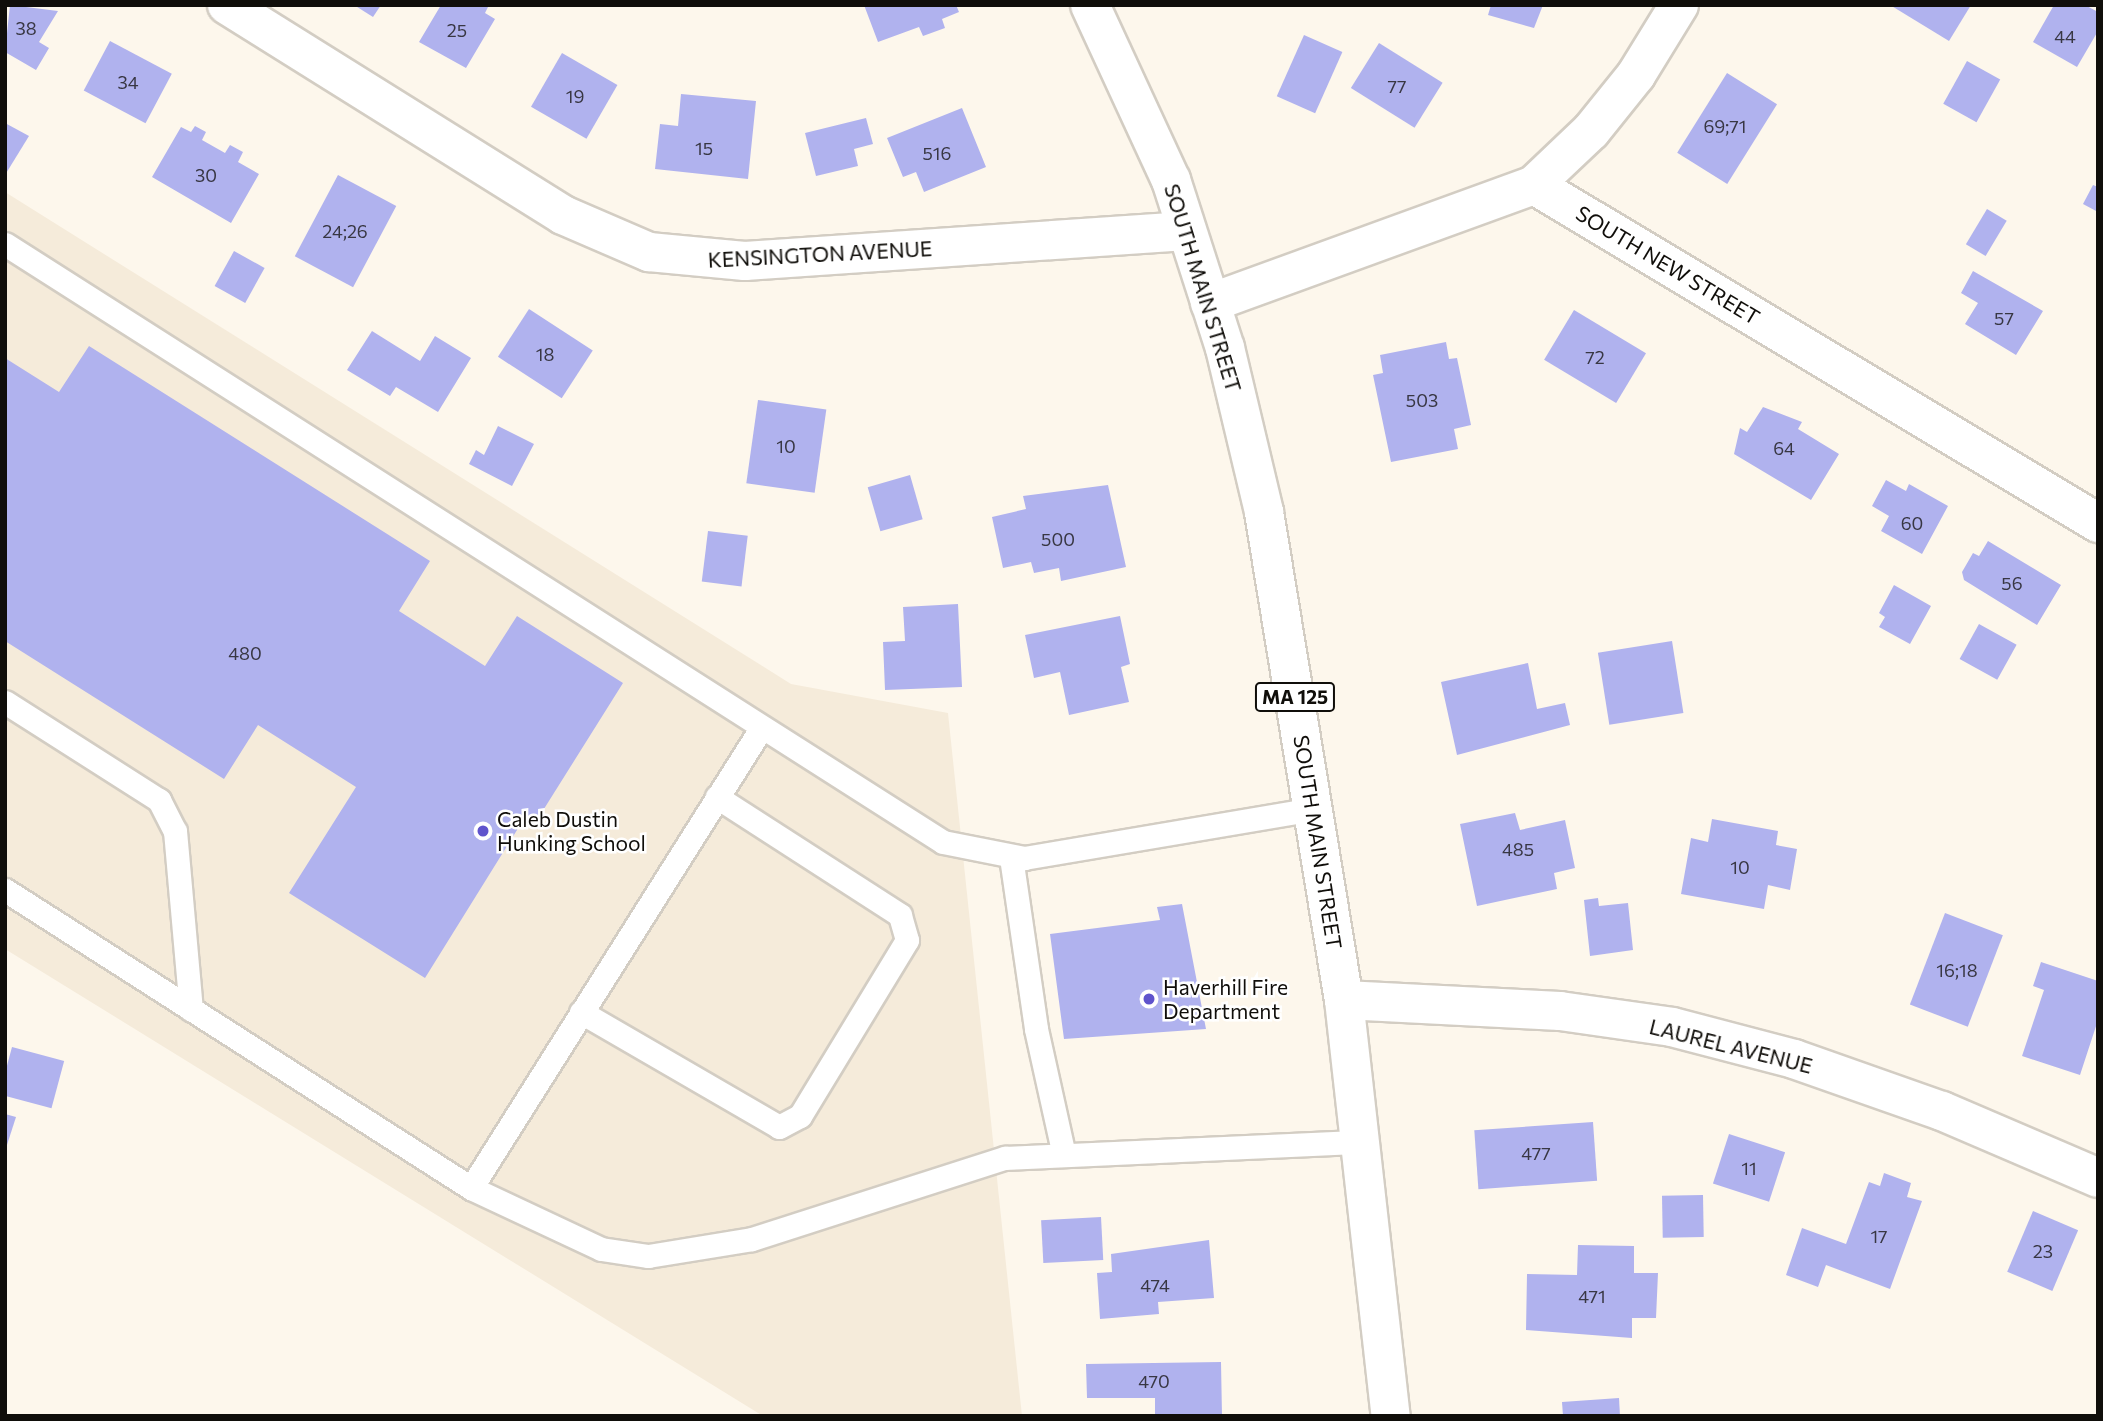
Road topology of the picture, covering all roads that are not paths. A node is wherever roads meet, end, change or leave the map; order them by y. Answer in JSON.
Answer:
{"nodes":[{"id":1,"x":227,"y":5,"type":"edge"},
{"id":2,"x":1090,"y":5,"type":"edge"},
{"id":3,"x":1679,"y":5,"type":"edge"},
{"id":4,"x":1535,"y":185,"type":"junction"},
{"id":5,"x":1186,"y":231,"type":"junction"},
{"id":6,"x":5,"y":244,"type":"edge"},
{"id":7,"x":1210,"y":303,"type":"junction"},
{"id":8,"x":2098,"y":523,"type":"edge"},
{"id":9,"x":5,"y":702,"type":"edge"},
{"id":10,"x":762,"y":727,"type":"junction"},
{"id":11,"x":717,"y":797,"type":"junction"},
{"id":12,"x":1313,"y":809,"type":"junction"},
{"id":13,"x":1011,"y":857,"type":"junction"},
{"id":14,"x":5,"y":890,"type":"edge"},
{"id":15,"x":1345,"y":1000,"type":"junction"},
{"id":16,"x":191,"y":1009,"type":"junction"},
{"id":17,"x":581,"y":1012,"type":"junction"},
{"id":18,"x":1361,"y":1142,"type":"junction"},
{"id":19,"x":1064,"y":1155,"type":"junction"},
{"id":20,"x":2098,"y":1178,"type":"edge"},
{"id":21,"x":471,"y":1188,"type":"junction"},
{"id":22,"x":1391,"y":1416,"type":"edge"}],
"edges":[{"from":1,"to":5,"type":"street","name":"KENSINGTON AVENUE"},
{"from":2,"to":5,"type":"street","name":"SOUTH MAIN STREET","number":"MA 125"},
{"from":3,"to":4,"type":"street"},
{"from":4,"to":7,"type":"street"},
{"from":4,"to":8,"type":"street","name":"SOUTH NEW STREET"},
{"from":5,"to":7,"type":"street","name":"SOUTH MAIN STREET","number":"MA 125"},
{"from":6,"to":10,"type":"lane"},
{"from":7,"to":12,"type":"street","name":"SOUTH MAIN STREET","number":"MA 125"},
{"from":9,"to":16,"type":"lane"},
{"from":10,"to":11,"type":"lane"},
{"from":10,"to":13,"type":"lane"},
{"from":11,"to":17,"type":"lane"},
{"from":11,"to":17,"type":"lane"},
{"from":12,"to":13,"type":"lane"},
{"from":12,"to":15,"type":"street","name":"SOUTH MAIN STREET","number":"MA 125"},
{"from":13,"to":19,"type":"lane"},
{"from":14,"to":16,"type":"lane"},
{"from":15,"to":18,"type":"street","name":"SOUTH MAIN STREET","number":"MA 125"},
{"from":15,"to":20,"type":"street","name":"LAUREL AVENUE"},
{"from":16,"to":21,"type":"lane"},
{"from":17,"to":21,"type":"lane"},
{"from":18,"to":19,"type":"lane"},
{"from":18,"to":22,"type":"street","name":"SOUTH MAIN STREET","number":"MA 125"},
{"from":19,"to":21,"type":"lane"}]}
